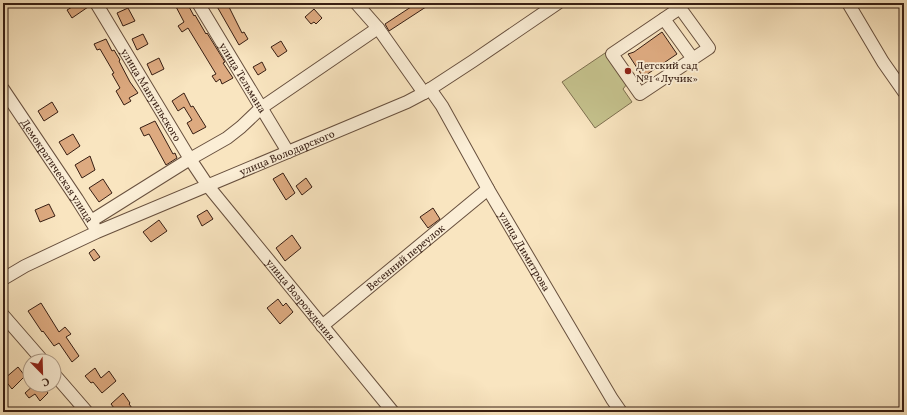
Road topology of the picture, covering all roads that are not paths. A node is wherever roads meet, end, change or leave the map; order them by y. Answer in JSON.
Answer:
{"nodes":[{"id":1,"x":96,"y":3,"type":"edge"},
{"id":2,"x":198,"y":3,"type":"edge"},
{"id":3,"x":356,"y":3,"type":"edge"},
{"id":4,"x":558,"y":3,"type":"edge"},
{"id":5,"x":848,"y":3,"type":"edge"},
{"id":6,"x":678,"y":6,"type":"edge"},
{"id":7,"x":664,"y":19,"type":"junction"},
{"id":8,"x":378,"y":28,"type":"junction"},
{"id":9,"x":693,"y":59,"type":"junction"},
{"id":10,"x":903,"y":88,"type":"edge"},
{"id":11,"x":3,"y":89,"type":"edge"},
{"id":12,"x":427,"y":91,"type":"junction"},
{"id":13,"x":261,"y":108,"type":"junction"},
{"id":14,"x":288,"y":152,"type":"junction"},
{"id":15,"x":190,"y":159,"type":"junction"},
{"id":16,"x":208,"y":186,"type":"junction"},
{"id":17,"x":488,"y":189,"type":"junction"},
{"id":18,"x":91,"y":221,"type":"junction"},
{"id":19,"x":97,"y":232,"type":"junction"},
{"id":20,"x":3,"y":279,"type":"edge"},
{"id":21,"x":3,"y":315,"type":"edge"},
{"id":22,"x":322,"y":326,"type":"junction"},
{"id":23,"x":36,"y":353,"type":"edge"},
{"id":24,"x":62,"y":383,"type":"edge"},
{"id":25,"x":87,"y":412,"type":"edge"},
{"id":26,"x":393,"y":412,"type":"edge"},
{"id":27,"x":621,"y":412,"type":"edge"}],
"edges":[{"from":1,"to":15,"type":"street","name":"улица Мануильского"},
{"from":2,"to":13,"type":"street","name":"улица Тельмана"},
{"from":3,"to":8,"type":"street","name":"улица Димитрова"},
{"from":4,"to":12,"type":"street","name":"улица Володарского"},
{"from":5,"to":10,"type":"street"},
{"from":6,"to":7,"type":"street"},
{"from":6,"to":9,"type":"street"},
{"from":7,"to":9,"type":"street"},
{"from":7,"to":9,"type":"street"},
{"from":8,"to":12,"type":"street","name":"улица Димитрова"},
{"from":8,"to":13,"type":"street"},
{"from":11,"to":18,"type":"street","name":"Демократическая улица"},
{"from":12,"to":14,"type":"street","name":"улица Володарского"},
{"from":12,"to":17,"type":"street","name":"улица Димитрова"},
{"from":13,"to":14,"type":"street","name":"улица Тельмана"},
{"from":13,"to":15,"type":"street"},
{"from":14,"to":16,"type":"street","name":"улица Володарского"},
{"from":15,"to":16,"type":"street","name":"улица Мануильского"},
{"from":15,"to":18,"type":"street"},
{"from":16,"to":19,"type":"street","name":"улица Володарского"},
{"from":16,"to":22,"type":"street","name":"улица Возрождения"},
{"from":17,"to":22,"type":"street","name":"Весенний переулок"},
{"from":17,"to":27,"type":"street","name":"улица Димитрова"},
{"from":18,"to":19,"type":"street","name":"Демократическая улица"},
{"from":19,"to":20,"type":"street","name":"улица Володарского"},
{"from":21,"to":23,"type":"street"},
{"from":22,"to":26,"type":"street","name":"улица Возрождения"},
{"from":24,"to":25,"type":"street"}]}
